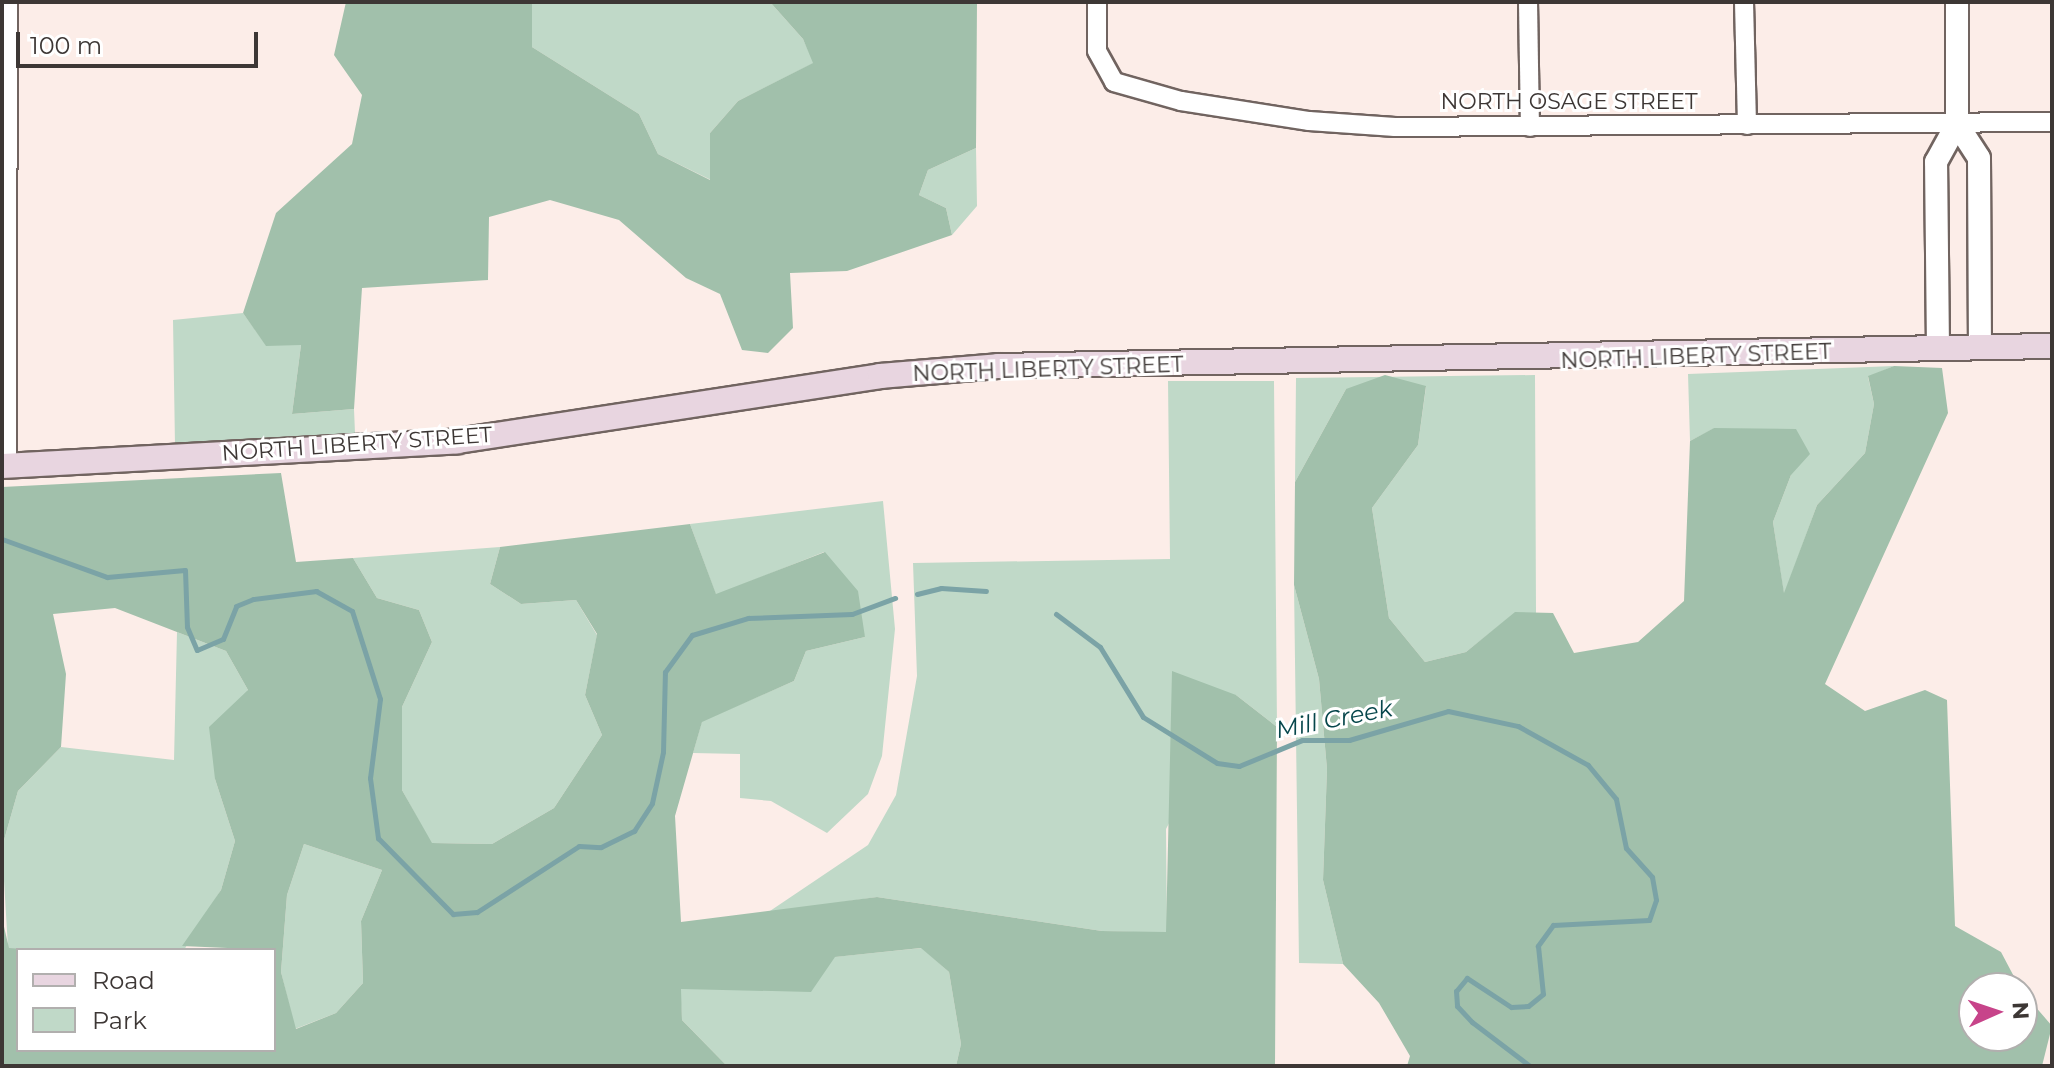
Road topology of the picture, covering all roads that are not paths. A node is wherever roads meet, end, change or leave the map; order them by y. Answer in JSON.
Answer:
{"nodes":[{"id":1,"x":8,"y":2,"type":"edge"},
{"id":2,"x":1097,"y":2,"type":"edge"},
{"id":3,"x":1528,"y":2,"type":"edge"},
{"id":4,"x":1744,"y":2,"type":"edge"},
{"id":5,"x":1957,"y":2,"type":"edge"},
{"id":6,"x":2052,"y":122,"type":"edge"},
{"id":7,"x":1957,"y":124,"type":"junction"},
{"id":8,"x":1747,"y":125,"type":"junction"},
{"id":9,"x":1530,"y":127,"type":"junction"},
{"id":10,"x":2052,"y":346,"type":"edge"},
{"id":11,"x":1980,"y":348,"type":"junction"},
{"id":12,"x":1938,"y":349,"type":"junction"},
{"id":13,"x":5,"y":466,"type":"edge"}],
"edges":[{"from":1,"to":13,"type":"street"},
{"from":2,"to":9,"type":"street","name":"NORTH OSAGE STREET"},
{"from":3,"to":9,"type":"street"},
{"from":4,"to":8,"type":"street"},
{"from":5,"to":7,"type":"street"},
{"from":6,"to":7,"type":"street","name":"NORTH OSAGE STREET"},
{"from":7,"to":8,"type":"street","name":"NORTH OSAGE STREET"},
{"from":7,"to":11,"type":"street"},
{"from":7,"to":12,"type":"street"},
{"from":8,"to":9,"type":"street","name":"NORTH OSAGE STREET"},
{"from":10,"to":11,"type":"main road","name":"NORTH LIBERTY STREET"},
{"from":11,"to":12,"type":"main road","name":"NORTH LIBERTY STREET"},
{"from":12,"to":13,"type":"main road","name":"NORTH LIBERTY STREET"}]}
